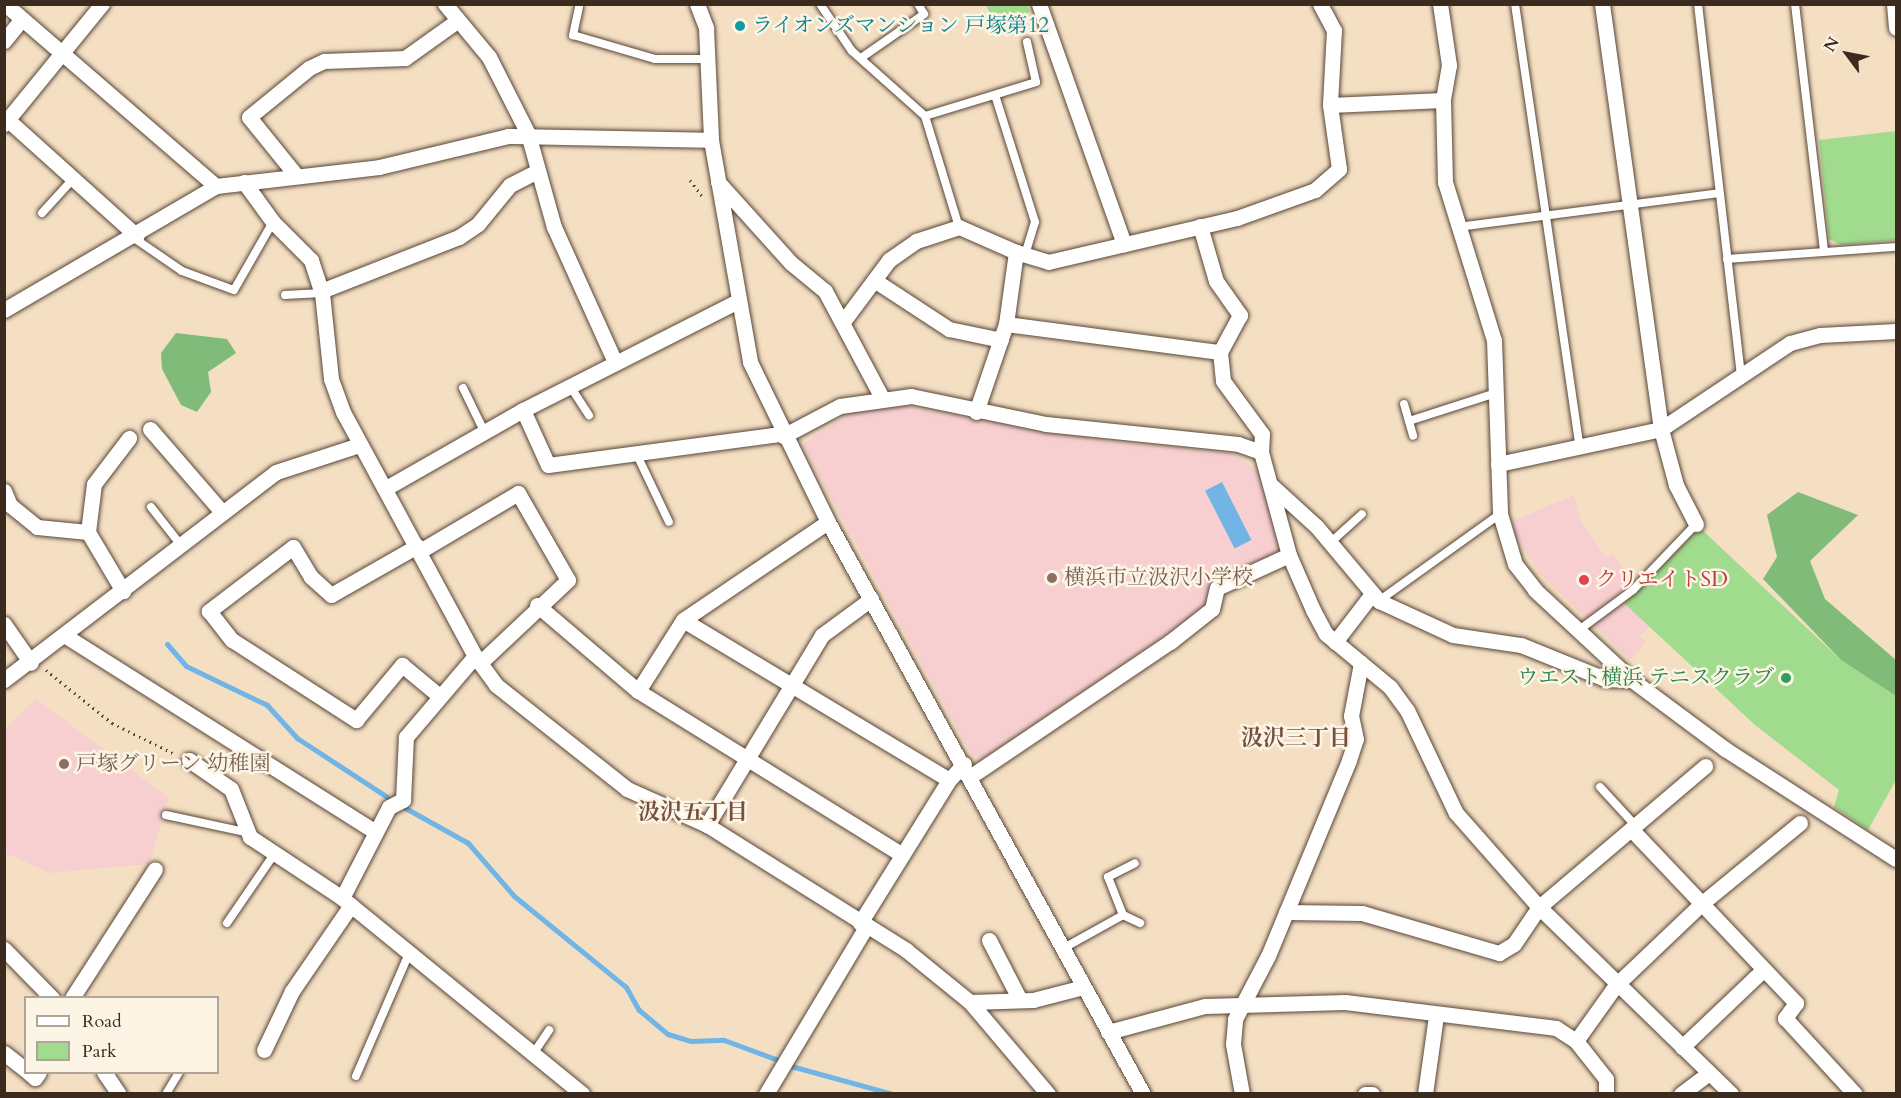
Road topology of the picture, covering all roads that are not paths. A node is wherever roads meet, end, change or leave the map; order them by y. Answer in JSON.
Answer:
{"nodes":[{"id":1,"x":5,"y":4,"type":"edge"},
{"id":2,"x":102,"y":4,"type":"edge"},
{"id":3,"x":697,"y":4,"type":"edge"},
{"id":4,"x":820,"y":4,"type":"edge"},
{"id":5,"x":918,"y":4,"type":"edge"},
{"id":6,"x":1039,"y":4,"type":"edge"},
{"id":7,"x":1320,"y":4,"type":"edge"},
{"id":8,"x":1440,"y":4,"type":"edge"},
{"id":9,"x":1515,"y":4,"type":"edge"},
{"id":10,"x":1602,"y":4,"type":"edge"},
{"id":11,"x":1698,"y":4,"type":"edge"},
{"id":12,"x":1795,"y":4,"type":"edge"},
{"id":13,"x":1894,"y":4,"type":"edge"},
{"id":14,"x":579,"y":7,"type":"dead end"},
{"id":15,"x":452,"y":9,"type":"edge"},
{"id":16,"x":21,"y":20,"type":"junction"},
{"id":17,"x":1896,"y":27,"type":"edge"},
{"id":18,"x":4,"y":41,"type":"edge"},
{"id":19,"x":1027,"y":42,"type":"dead end"},
{"id":20,"x":59,"y":55,"type":"junction"},
{"id":21,"x":861,"y":58,"type":"junction"},
{"id":22,"x":707,"y":59,"type":"junction"},
{"id":23,"x":995,"y":95,"type":"junction"},
{"id":24,"x":1443,"y":100,"type":"junction"},
{"id":25,"x":1330,"y":105,"type":"junction"},
{"id":26,"x":925,"y":116,"type":"junction"},
{"id":27,"x":6,"y":122,"type":"edge"},
{"id":28,"x":528,"y":134,"type":"junction"},
{"id":29,"x":711,"y":140,"type":"junction"},
{"id":30,"x":537,"y":171,"type":"junction"},
{"id":31,"x":295,"y":174,"type":"junction"},
{"id":32,"x":73,"y":179,"type":"junction"},
{"id":33,"x":244,"y":182,"type":"junction"},
{"id":34,"x":718,"y":182,"type":"junction"},
{"id":35,"x":216,"y":186,"type":"junction"},
{"id":36,"x":1719,"y":192,"type":"junction"},
{"id":37,"x":1628,"y":205,"type":"junction"},
{"id":38,"x":42,"y":213,"type":"dead end"},
{"id":39,"x":1544,"y":214,"type":"junction"},
{"id":40,"x":273,"y":222,"type":"junction"},
{"id":41,"x":1200,"y":226,"type":"junction"},
{"id":42,"x":959,"y":227,"type":"junction"},
{"id":43,"x":1456,"y":227,"type":"junction"},
{"id":44,"x":136,"y":237,"type":"junction"},
{"id":45,"x":1124,"y":244,"type":"junction"},
{"id":46,"x":1896,"y":247,"type":"edge"},
{"id":47,"x":1824,"y":251,"type":"junction"},
{"id":48,"x":1021,"y":254,"type":"junction"},
{"id":49,"x":1727,"y":259,"type":"junction"},
{"id":50,"x":874,"y":280,"type":"junction"},
{"id":51,"x":322,"y":292,"type":"junction"},
{"id":52,"x":285,"y":295,"type":"dead end"},
{"id":53,"x":736,"y":302,"type":"junction"},
{"id":54,"x":4,"y":310,"type":"edge"},
{"id":55,"x":845,"y":319,"type":"junction"},
{"id":56,"x":1006,"y":324,"type":"junction"},
{"id":57,"x":1896,"y":331,"type":"edge"},
{"id":58,"x":1001,"y":340,"type":"junction"},
{"id":59,"x":1220,"y":352,"type":"junction"},
{"id":60,"x":615,"y":362,"type":"junction"},
{"id":61,"x":1741,"y":373,"type":"junction"},
{"id":62,"x":570,"y":386,"type":"junction"},
{"id":63,"x":463,"y":388,"type":"dead end"},
{"id":64,"x":1500,"y":392,"type":"junction"},
{"id":65,"x":881,"y":396,"type":"junction"},
{"id":66,"x":1404,"y":404,"type":"dead end"},
{"id":67,"x":523,"y":410,"type":"junction"},
{"id":68,"x":976,"y":412,"type":"junction"},
{"id":69,"x":589,"y":415,"type":"dead end"},
{"id":70,"x":1409,"y":421,"type":"junction"},
{"id":71,"x":150,"y":429,"type":"dead end"},
{"id":72,"x":1661,"y":429,"type":"junction"},
{"id":73,"x":484,"y":433,"type":"junction"},
{"id":74,"x":782,"y":435,"type":"junction"},
{"id":75,"x":1413,"y":436,"type":"dead end"},
{"id":76,"x":129,"y":438,"type":"dead end"},
{"id":77,"x":359,"y":445,"type":"junction"},
{"id":78,"x":1579,"y":445,"type":"junction"},
{"id":79,"x":1261,"y":452,"type":"junction"},
{"id":80,"x":637,"y":455,"type":"junction"},
{"id":81,"x":1498,"y":464,"type":"junction"},
{"id":82,"x":1271,"y":484,"type":"junction"},
{"id":83,"x":386,"y":488,"type":"junction"},
{"id":84,"x":4,"y":491,"type":"edge"},
{"id":85,"x":151,"y":507,"type":"dead end"},
{"id":86,"x":222,"y":512,"type":"junction"},
{"id":87,"x":1362,"y":514,"type":"dead end"},
{"id":88,"x":1500,"y":514,"type":"junction"},
{"id":89,"x":669,"y":522,"type":"dead end"},
{"id":90,"x":828,"y":522,"type":"junction"},
{"id":91,"x":1696,"y":524,"type":"joint"},
{"id":92,"x":88,"y":532,"type":"junction"},
{"id":93,"x":1330,"y":543,"type":"junction"},
{"id":94,"x":180,"y":544,"type":"junction"},
{"id":95,"x":418,"y":549,"type":"junction"},
{"id":96,"x":1289,"y":555,"type":"junction"},
{"id":97,"x":123,"y":591,"type":"junction"},
{"id":98,"x":1375,"y":598,"type":"junction"},
{"id":99,"x":871,"y":599,"type":"junction"},
{"id":100,"x":537,"y":605,"type":"junction"},
{"id":101,"x":683,"y":620,"type":"junction"},
{"id":102,"x":4,"y":624,"type":"edge"},
{"id":103,"x":1579,"y":630,"type":"junction"},
{"id":104,"x":64,"y":635,"type":"junction"},
{"id":105,"x":1335,"y":642,"type":"junction"},
{"id":106,"x":477,"y":660,"type":"junction"},
{"id":107,"x":31,"y":663,"type":"junction"},
{"id":108,"x":1361,"y":663,"type":"junction"},
{"id":109,"x":4,"y":680,"type":"edge"},
{"id":110,"x":1632,"y":680,"type":"junction"},
{"id":111,"x":791,"y":687,"type":"junction"},
{"id":112,"x":638,"y":691,"type":"junction"},
{"id":113,"x":437,"y":694,"type":"junction"},
{"id":114,"x":748,"y":757,"type":"junction"},
{"id":115,"x":189,"y":760,"type":"road end"},
{"id":116,"x":1705,"y":766,"type":"dead end"},
{"id":117,"x":967,"y":770,"type":"junction"},
{"id":118,"x":949,"y":780,"type":"junction"},
{"id":119,"x":1600,"y":787,"type":"dead end"},
{"id":120,"x":166,"y":815,"type":"dead end"},
{"id":121,"x":1800,"y":823,"type":"dead end"},
{"id":122,"x":707,"y":825,"type":"junction"},
{"id":123,"x":1634,"y":827,"type":"junction"},
{"id":124,"x":374,"y":831,"type":"junction"},
{"id":125,"x":249,"y":833,"type":"junction"},
{"id":126,"x":274,"y":853,"type":"junction"},
{"id":127,"x":902,"y":855,"type":"junction"},
{"id":128,"x":1896,"y":859,"type":"edge"},
{"id":129,"x":1135,"y":863,"type":"dead end"},
{"id":130,"x":155,"y":869,"type":"dead end"},
{"id":131,"x":346,"y":902,"type":"junction"},
{"id":132,"x":1701,"y":904,"type":"junction"},
{"id":133,"x":1539,"y":907,"type":"junction"},
{"id":134,"x":1286,"y":912,"type":"junction"},
{"id":135,"x":1123,"y":915,"type":"junction"},
{"id":136,"x":227,"y":923,"type":"dead end"},
{"id":137,"x":1140,"y":923,"type":"dead end"},
{"id":138,"x":863,"y":925,"type":"junction"},
{"id":139,"x":989,"y":940,"type":"dead end"},
{"id":140,"x":1062,"y":949,"type":"junction"},
{"id":141,"x":410,"y":951,"type":"junction"},
{"id":142,"x":7,"y":955,"type":"edge"},
{"id":143,"x":1764,"y":969,"type":"junction"},
{"id":144,"x":1616,"y":985,"type":"junction"},
{"id":145,"x":1083,"y":987,"type":"junction"},
{"id":146,"x":50,"y":996,"type":"edge"},
{"id":147,"x":73,"y":996,"type":"edge"},
{"id":148,"x":1019,"y":998,"type":"junction"},
{"id":149,"x":970,"y":1002,"type":"junction"},
{"id":150,"x":1244,"y":1002,"type":"junction"},
{"id":151,"x":1436,"y":1016,"type":"junction"},
{"id":152,"x":549,"y":1030,"type":"dead end"},
{"id":153,"x":1108,"y":1032,"type":"junction"},
{"id":154,"x":1576,"y":1041,"type":"junction"},
{"id":155,"x":1682,"y":1047,"type":"junction"},
{"id":156,"x":264,"y":1050,"type":"dead end"},
{"id":157,"x":4,"y":1053,"type":"edge"},
{"id":158,"x":532,"y":1055,"type":"junction"},
{"id":159,"x":24,"y":1069,"type":"edge"},
{"id":160,"x":1709,"y":1073,"type":"junction"},
{"id":161,"x":105,"y":1074,"type":"edge"},
{"id":162,"x":179,"y":1074,"type":"edge"},
{"id":163,"x":356,"y":1076,"type":"dead end"},
{"id":164,"x":116,"y":1092,"type":"edge"},
{"id":165,"x":166,"y":1094,"type":"edge"},
{"id":166,"x":582,"y":1094,"type":"edge"},
{"id":167,"x":766,"y":1094,"type":"edge"},
{"id":168,"x":1048,"y":1094,"type":"edge"},
{"id":169,"x":1143,"y":1094,"type":"edge"},
{"id":170,"x":1242,"y":1094,"type":"edge"},
{"id":171,"x":1365,"y":1094,"type":"edge"},
{"id":172,"x":1372,"y":1094,"type":"edge"},
{"id":173,"x":1425,"y":1094,"type":"edge"},
{"id":174,"x":1606,"y":1094,"type":"edge"},
{"id":175,"x":1681,"y":1094,"type":"edge"},
{"id":176,"x":1731,"y":1094,"type":"edge"},
{"id":177,"x":1855,"y":1094,"type":"edge"}],
"edges":[{"from":1,"to":16,"type":"street"},
{"from":2,"to":20,"type":"street"},
{"from":3,"to":22,"type":"street"},
{"from":4,"to":21,"type":"lane"},
{"from":5,"to":21,"type":"lane"},
{"from":6,"to":45,"type":"street"},
{"from":7,"to":25,"type":"street"},
{"from":8,"to":24,"type":"street"},
{"from":9,"to":39,"type":"lane"},
{"from":10,"to":37,"type":"street"},
{"from":11,"to":36,"type":"lane"},
{"from":12,"to":47,"type":"lane"},
{"from":13,"to":17,"type":"street"},
{"from":14,"to":22,"type":"lane"},
{"from":15,"to":28,"type":"street"},
{"from":15,"to":31,"type":"street"},
{"from":16,"to":18,"type":"street"},
{"from":16,"to":20,"type":"street"},
{"from":19,"to":23,"type":"lane"},
{"from":20,"to":27,"type":"street"},
{"from":20,"to":35,"type":"street"},
{"from":21,"to":26,"type":"lane"},
{"from":22,"to":29,"type":"street"},
{"from":23,"to":26,"type":"lane"},
{"from":23,"to":48,"type":"lane"},
{"from":24,"to":25,"type":"street"},
{"from":24,"to":43,"type":"street"},
{"from":25,"to":41,"type":"street"},
{"from":26,"to":42,"type":"lane"},
{"from":27,"to":32,"type":"street"},
{"from":28,"to":29,"type":"street"},
{"from":28,"to":30,"type":"street"},
{"from":28,"to":31,"type":"street"},
{"from":29,"to":34,"type":"street"},
{"from":30,"to":51,"type":"street"},
{"from":30,"to":60,"type":"street"},
{"from":31,"to":33,"type":"street"},
{"from":32,"to":38,"type":"lane"},
{"from":32,"to":44,"type":"street"},
{"from":33,"to":35,"type":"street"},
{"from":33,"to":40,"type":"street"},
{"from":34,"to":53,"type":"street"},
{"from":34,"to":55,"type":"street"},
{"from":35,"to":44,"type":"street"},
{"from":36,"to":37,"type":"lane"},
{"from":36,"to":49,"type":"lane"},
{"from":37,"to":39,"type":"lane"},
{"from":37,"to":72,"type":"street"},
{"from":39,"to":43,"type":"lane"},
{"from":39,"to":78,"type":"lane"},
{"from":40,"to":44,"type":"lane"},
{"from":40,"to":51,"type":"street"},
{"from":41,"to":45,"type":"street"},
{"from":41,"to":59,"type":"street"},
{"from":42,"to":48,"type":"street"},
{"from":42,"to":50,"type":"street"},
{"from":43,"to":64,"type":"street"},
{"from":44,"to":54,"type":"street"},
{"from":45,"to":48,"type":"street"},
{"from":46,"to":47,"type":"lane"},
{"from":47,"to":49,"type":"lane"},
{"from":48,"to":56,"type":"street"},
{"from":49,"to":61,"type":"lane"},
{"from":50,"to":55,"type":"street"},
{"from":50,"to":58,"type":"street"},
{"from":51,"to":52,"type":"lane"},
{"from":51,"to":77,"type":"street"},
{"from":53,"to":60,"type":"street"},
{"from":53,"to":74,"type":"street"},
{"from":55,"to":65,"type":"street"},
{"from":56,"to":58,"type":"street"},
{"from":56,"to":59,"type":"street"},
{"from":57,"to":61,"type":"street"},
{"from":58,"to":68,"type":"street"},
{"from":59,"to":79,"type":"street"},
{"from":60,"to":62,"type":"street"},
{"from":61,"to":72,"type":"street"},
{"from":62,"to":67,"type":"street"},
{"from":62,"to":69,"type":"lane"},
{"from":63,"to":73,"type":"lane"},
{"from":64,"to":70,"type":"lane"},
{"from":64,"to":81,"type":"street"},
{"from":65,"to":68,"type":"street"},
{"from":65,"to":74,"type":"street"},
{"from":66,"to":70,"type":"lane"},
{"from":67,"to":73,"type":"street"},
{"from":67,"to":80,"type":"street"},
{"from":68,"to":79,"type":"street"},
{"from":70,"to":75,"type":"lane"},
{"from":71,"to":86,"type":"street"},
{"from":72,"to":78,"type":"street"},
{"from":72,"to":91,"type":"street"},
{"from":73,"to":83,"type":"street"},
{"from":74,"to":80,"type":"street"},
{"from":74,"to":90,"type":"street"},
{"from":76,"to":92,"type":"street"},
{"from":77,"to":83,"type":"street"},
{"from":77,"to":86,"type":"street"},
{"from":78,"to":81,"type":"street"},
{"from":79,"to":82,"type":"street"},
{"from":80,"to":89,"type":"lane"},
{"from":81,"to":88,"type":"street"},
{"from":82,"to":93,"type":"street"},
{"from":82,"to":96,"type":"street"},
{"from":83,"to":95,"type":"street"},
{"from":84,"to":92,"type":"street"},
{"from":85,"to":94,"type":"lane"},
{"from":86,"to":94,"type":"street"},
{"from":87,"to":93,"type":"lane"},
{"from":88,"to":98,"type":"lane"},
{"from":88,"to":103,"type":"street"},
{"from":90,"to":99,"type":"street"},
{"from":90,"to":101,"type":"street"},
{"from":91,"to":103,"type":"lane"},
{"from":92,"to":97,"type":"street"},
{"from":93,"to":98,"type":"street"},
{"from":94,"to":97,"type":"street"},
{"from":95,"to":100,"type":"street"},
{"from":95,"to":106,"type":"street"},
{"from":95,"to":113,"type":"street"},
{"from":96,"to":105,"type":"street"},
{"from":96,"to":117,"type":"street"},
{"from":97,"to":104,"type":"street"},
{"from":98,"to":105,"type":"street"},
{"from":98,"to":110,"type":"street"},
{"from":99,"to":111,"type":"street"},
{"from":99,"to":117,"type":"street"},
{"from":100,"to":106,"type":"street"},
{"from":100,"to":112,"type":"street"},
{"from":101,"to":111,"type":"street"},
{"from":101,"to":112,"type":"street"},
{"from":102,"to":107,"type":"street"},
{"from":103,"to":110,"type":"street"},
{"from":104,"to":107,"type":"street"},
{"from":104,"to":124,"type":"street"},
{"from":105,"to":108,"type":"street"},
{"from":106,"to":113,"type":"street"},
{"from":106,"to":122,"type":"street"},
{"from":107,"to":109,"type":"street"},
{"from":108,"to":133,"type":"street"},
{"from":108,"to":134,"type":"street"},
{"from":110,"to":128,"type":"street"},
{"from":111,"to":114,"type":"street"},
{"from":111,"to":118,"type":"street"},
{"from":112,"to":114,"type":"street"},
{"from":113,"to":124,"type":"street"},
{"from":114,"to":122,"type":"street"},
{"from":114,"to":127,"type":"street"},
{"from":115,"to":125,"type":"street"},
{"from":116,"to":123,"type":"street"},
{"from":117,"to":118,"type":"street"},
{"from":117,"to":140,"type":"street"},
{"from":118,"to":127,"type":"street"},
{"from":119,"to":123,"type":"lane"},
{"from":120,"to":125,"type":"lane"},
{"from":121,"to":132,"type":"street"},
{"from":122,"to":138,"type":"street"},
{"from":123,"to":132,"type":"street"},
{"from":123,"to":133,"type":"street"},
{"from":124,"to":131,"type":"street"},
{"from":125,"to":126,"type":"street"},
{"from":126,"to":131,"type":"street"},
{"from":126,"to":136,"type":"lane"},
{"from":127,"to":138,"type":"street"},
{"from":129,"to":135,"type":"lane"},
{"from":130,"to":147,"type":"street"},
{"from":131,"to":141,"type":"street"},
{"from":131,"to":156,"type":"street"},
{"from":132,"to":143,"type":"street"},
{"from":132,"to":144,"type":"street"},
{"from":133,"to":134,"type":"street"},
{"from":133,"to":144,"type":"street"},
{"from":134,"to":150,"type":"street"},
{"from":135,"to":137,"type":"lane"},
{"from":135,"to":140,"type":"lane"},
{"from":138,"to":149,"type":"street"},
{"from":138,"to":167,"type":"street"},
{"from":139,"to":148,"type":"street"},
{"from":140,"to":145,"type":"street"},
{"from":141,"to":158,"type":"street"},
{"from":141,"to":163,"type":"lane"},
{"from":142,"to":146,"type":"street"},
{"from":143,"to":155,"type":"street"},
{"from":143,"to":177,"type":"street"},
{"from":144,"to":154,"type":"street"},
{"from":144,"to":155,"type":"street"},
{"from":145,"to":148,"type":"street"},
{"from":145,"to":153,"type":"street"},
{"from":148,"to":149,"type":"street"},
{"from":149,"to":168,"type":"street"},
{"from":150,"to":151,"type":"street"},
{"from":150,"to":153,"type":"street"},
{"from":150,"to":170,"type":"street"},
{"from":151,"to":154,"type":"street"},
{"from":151,"to":173,"type":"street"},
{"from":152,"to":158,"type":"lane"},
{"from":153,"to":169,"type":"street"},
{"from":154,"to":174,"type":"street"},
{"from":155,"to":160,"type":"street"},
{"from":157,"to":159,"type":"street"},
{"from":158,"to":166,"type":"street"},
{"from":160,"to":175,"type":"street"},
{"from":160,"to":176,"type":"street"},
{"from":161,"to":164,"type":"street"},
{"from":162,"to":165,"type":"lane"},
{"from":171,"to":172,"type":"street"}]}
